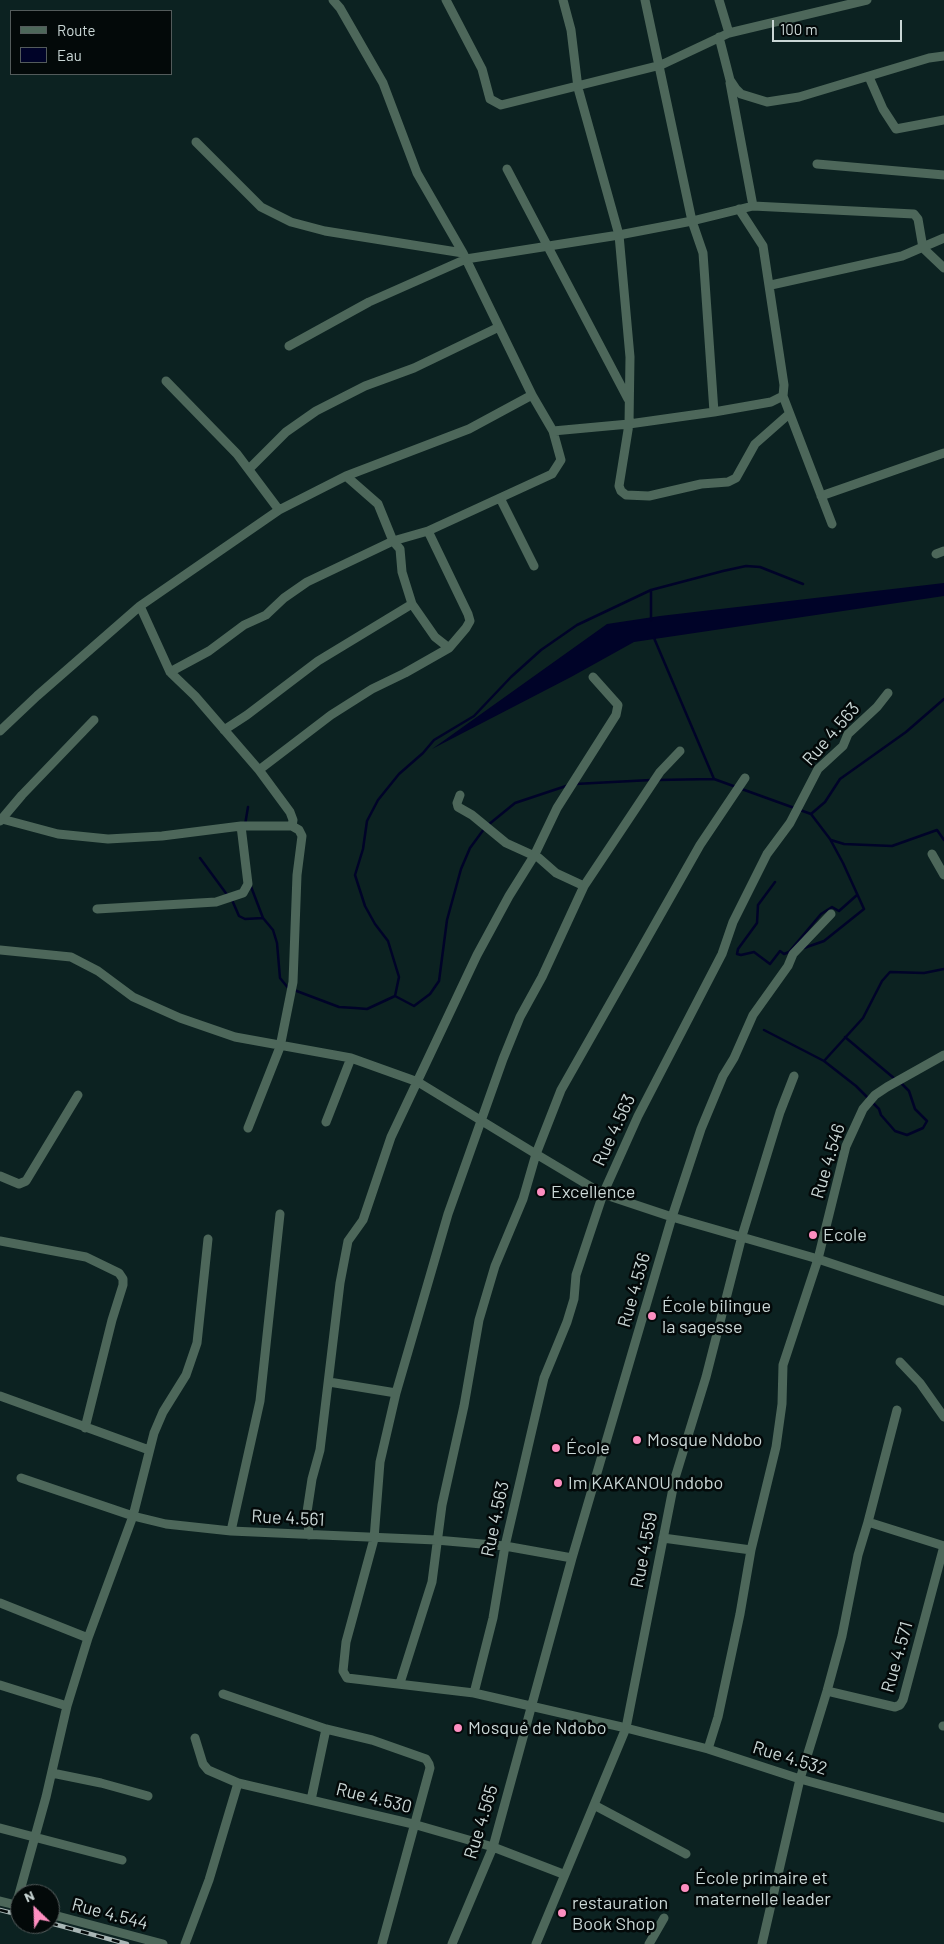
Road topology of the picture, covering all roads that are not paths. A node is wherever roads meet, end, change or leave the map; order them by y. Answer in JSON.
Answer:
{"nodes":[{"id":1,"x":333,"y":0,"type":"edge"},
{"id":2,"x":446,"y":0,"type":"edge"},
{"id":3,"x":563,"y":0,"type":"edge"},
{"id":4,"x":645,"y":0,"type":"edge"},
{"id":5,"x":719,"y":0,"type":"edge"},
{"id":6,"x":867,"y":0,"type":"edge"},
{"id":7,"x":729,"y":33,"type":"junction"},
{"id":8,"x":719,"y":37,"type":"junction"},
{"id":9,"x":944,"y":56,"type":"edge"},
{"id":10,"x":661,"y":65,"type":"junction"},
{"id":11,"x":869,"y":77,"type":"junction"},
{"id":12,"x":730,"y":80,"type":"junction"},
{"id":13,"x":578,"y":88,"type":"junction"},
{"id":14,"x":944,"y":120,"type":"edge"},
{"id":15,"x":196,"y":142,"type":"dead end"},
{"id":16,"x":817,"y":164,"type":"dead end"},
{"id":17,"x":507,"y":169,"type":"dead end"},
{"id":18,"x":944,"y":175,"type":"edge"},
{"id":19,"x":753,"y":206,"type":"junction"},
{"id":20,"x":739,"y":208,"type":"junction"},
{"id":21,"x":692,"y":221,"type":"junction"},
{"id":22,"x":619,"y":235,"type":"junction"},
{"id":23,"x":944,"y":238,"type":"edge"},
{"id":24,"x":548,"y":248,"type":"junction"},
{"id":25,"x":923,"y":248,"type":"junction"},
{"id":26,"x":465,"y":256,"type":"junction"},
{"id":27,"x":944,"y":268,"type":"edge"},
{"id":28,"x":771,"y":285,"type":"junction"},
{"id":29,"x":499,"y":327,"type":"junction"},
{"id":30,"x":289,"y":346,"type":"dead end"},
{"id":31,"x":166,"y":380,"type":"dead end"},
{"id":32,"x":532,"y":395,"type":"junction"},
{"id":33,"x":783,"y":396,"type":"junction"},
{"id":34,"x":628,"y":398,"type":"junction"},
{"id":35,"x":714,"y":412,"type":"junction"},
{"id":36,"x":790,"y":414,"type":"junction"},
{"id":37,"x":629,"y":424,"type":"junction"},
{"id":38,"x":553,"y":431,"type":"junction"},
{"id":39,"x":944,"y":453,"type":"edge"},
{"id":40,"x":249,"y":469,"type":"junction"},
{"id":41,"x":346,"y":476,"type":"junction"},
{"id":42,"x":821,"y":496,"type":"junction"},
{"id":43,"x":500,"y":498,"type":"junction"},
{"id":44,"x":279,"y":510,"type":"junction"},
{"id":45,"x":832,"y":524,"type":"dead end"},
{"id":46,"x":428,"y":531,"type":"junction"},
{"id":47,"x":393,"y":541,"type":"junction"},
{"id":48,"x":534,"y":566,"type":"dead end"},
{"id":49,"x":412,"y":604,"type":"junction"},
{"id":50,"x":140,"y":606,"type":"junction"},
{"id":51,"x":449,"y":648,"type":"junction"},
{"id":52,"x":170,"y":672,"type":"junction"},
{"id":53,"x":593,"y":677,"type":"dead end"},
{"id":54,"x":888,"y":693,"type":"dead end"},
{"id":55,"x":94,"y":720,"type":"dead end"},
{"id":56,"x":224,"y":730,"type":"junction"},
{"id":57,"x":0,"y":731,"type":"edge"},
{"id":58,"x":680,"y":751,"type":"dead end"},
{"id":59,"x":259,"y":770,"type":"junction"},
{"id":60,"x":745,"y":778,"type":"dead end"},
{"id":61,"x":460,"y":795,"type":"dead end"},
{"id":62,"x":1,"y":820,"type":"edge"},
{"id":63,"x":241,"y":826,"type":"junction"},
{"id":64,"x":292,"y":826,"type":"junction"},
{"id":65,"x":932,"y":854,"type":"dead end"},
{"id":66,"x":534,"y":856,"type":"junction"},
{"id":67,"x":944,"y":875,"type":"edge"},
{"id":68,"x":584,"y":886,"type":"junction"},
{"id":69,"x":97,"y":909,"type":"dead end"},
{"id":70,"x":831,"y":914,"type":"dead end"},
{"id":71,"x":0,"y":950,"type":"edge"},
{"id":72,"x":280,"y":1047,"type":"junction"},
{"id":73,"x":944,"y":1055,"type":"edge"},
{"id":74,"x":351,"y":1058,"type":"junction"},
{"id":75,"x":794,"y":1076,"type":"dead end"},
{"id":76,"x":418,"y":1082,"type":"junction"},
{"id":77,"x":78,"y":1095,"type":"dead end"},
{"id":78,"x":481,"y":1120,"type":"junction"},
{"id":79,"x":326,"y":1122,"type":"dead end"},
{"id":80,"x":248,"y":1128,"type":"dead end"},
{"id":81,"x":536,"y":1154,"type":"junction"},
{"id":82,"x":0,"y":1176,"type":"edge"},
{"id":83,"x":603,"y":1194,"type":"junction"},
{"id":84,"x":280,"y":1214,"type":"dead end"},
{"id":85,"x":672,"y":1217,"type":"junction"},
{"id":86,"x":742,"y":1236,"type":"junction"},
{"id":87,"x":208,"y":1239,"type":"dead end"},
{"id":88,"x":0,"y":1241,"type":"edge"},
{"id":89,"x":818,"y":1259,"type":"junction"},
{"id":90,"x":944,"y":1301,"type":"edge"},
{"id":91,"x":900,"y":1362,"type":"dead end"},
{"id":92,"x":329,"y":1382,"type":"junction"},
{"id":93,"x":396,"y":1393,"type":"junction"},
{"id":94,"x":0,"y":1396,"type":"edge"},
{"id":95,"x":897,"y":1410,"type":"dead end"},
{"id":96,"x":944,"y":1417,"type":"edge"},
{"id":97,"x":85,"y":1428,"type":"junction"},
{"id":98,"x":149,"y":1450,"type":"junction"},
{"id":99,"x":21,"y":1478,"type":"dead end"},
{"id":100,"x":133,"y":1516,"type":"junction"},
{"id":101,"x":868,"y":1522,"type":"junction"},
{"id":102,"x":231,"y":1531,"type":"junction"},
{"id":103,"x":309,"y":1535,"type":"junction"},
{"id":104,"x":663,"y":1538,"type":"junction"},
{"id":105,"x":374,"y":1539,"type":"junction"},
{"id":106,"x":436,"y":1540,"type":"junction"},
{"id":107,"x":505,"y":1546,"type":"junction"},
{"id":108,"x":944,"y":1546,"type":"edge"},
{"id":109,"x":751,"y":1550,"type":"junction"},
{"id":110,"x":572,"y":1558,"type":"junction"},
{"id":111,"x":0,"y":1604,"type":"edge"},
{"id":112,"x":88,"y":1638,"type":"junction"},
{"id":113,"x":400,"y":1683,"type":"junction"},
{"id":114,"x":0,"y":1685,"type":"edge"},
{"id":115,"x":828,"y":1691,"type":"junction"},
{"id":116,"x":474,"y":1692,"type":"junction"},
{"id":117,"x":223,"y":1694,"type":"dead end"},
{"id":118,"x":68,"y":1706,"type":"junction"},
{"id":119,"x":531,"y":1706,"type":"junction"},
{"id":120,"x":626,"y":1728,"type":"junction"},
{"id":121,"x":326,"y":1729,"type":"junction"},
{"id":122,"x":195,"y":1738,"type":"dead end"},
{"id":123,"x":708,"y":1749,"type":"junction"},
{"id":124,"x":52,"y":1773,"type":"junction"},
{"id":125,"x":800,"y":1780,"type":"junction"},
{"id":126,"x":238,"y":1783,"type":"junction"},
{"id":127,"x":148,"y":1796,"type":"dead end"},
{"id":128,"x":311,"y":1800,"type":"junction"},
{"id":129,"x":594,"y":1805,"type":"junction"},
{"id":130,"x":944,"y":1818,"type":"edge"},
{"id":131,"x":413,"y":1824,"type":"junction"},
{"id":132,"x":0,"y":1828,"type":"edge"},
{"id":133,"x":34,"y":1838,"type":"junction"},
{"id":134,"x":493,"y":1847,"type":"junction"},
{"id":135,"x":686,"y":1854,"type":"dead end"},
{"id":136,"x":122,"y":1860,"type":"dead end"},
{"id":137,"x":563,"y":1874,"type":"junction"},
{"id":138,"x":23,"y":1884,"type":"edge"},
{"id":139,"x":60,"y":1917,"type":"edge"},
{"id":140,"x":664,"y":1918,"type":"dead end"},
{"id":141,"x":163,"y":1944,"type":"edge"},
{"id":142,"x":184,"y":1944,"type":"edge"},
{"id":143,"x":382,"y":1944,"type":"edge"},
{"id":144,"x":452,"y":1944,"type":"edge"},
{"id":145,"x":536,"y":1944,"type":"edge"},
{"id":146,"x":649,"y":1944,"type":"edge"},
{"id":147,"x":762,"y":1944,"type":"edge"}],
"edges":[{"from":1,"to":26,"type":"street"},
{"from":2,"to":13,"type":"street"},
{"from":3,"to":13,"type":"street"},
{"from":4,"to":10,"type":"street"},
{"from":5,"to":7,"type":"street"},
{"from":6,"to":7,"type":"street"},
{"from":7,"to":8,"type":"street"},
{"from":8,"to":10,"type":"street"},
{"from":8,"to":12,"type":"street"},
{"from":9,"to":11,"type":"street"},
{"from":10,"to":13,"type":"street"},
{"from":10,"to":21,"type":"street"},
{"from":11,"to":12,"type":"street"},
{"from":11,"to":14,"type":"street"},
{"from":12,"to":19,"type":"street"},
{"from":13,"to":22,"type":"street"},
{"from":15,"to":26,"type":"street"},
{"from":16,"to":18,"type":"street"},
{"from":17,"to":24,"type":"street"},
{"from":19,"to":20,"type":"street"},
{"from":19,"to":25,"type":"street"},
{"from":20,"to":21,"type":"street"},
{"from":20,"to":28,"type":"street"},
{"from":21,"to":22,"type":"street"},
{"from":21,"to":35,"type":"street"},
{"from":22,"to":24,"type":"street"},
{"from":22,"to":34,"type":"street"},
{"from":23,"to":25,"type":"street"},
{"from":24,"to":26,"type":"street"},
{"from":24,"to":34,"type":"street"},
{"from":25,"to":27,"type":"street"},
{"from":25,"to":28,"type":"street"},
{"from":26,"to":29,"type":"street"},
{"from":26,"to":30,"type":"street"},
{"from":28,"to":33,"type":"street"},
{"from":29,"to":32,"type":"street"},
{"from":29,"to":40,"type":"street"},
{"from":31,"to":40,"type":"street"},
{"from":32,"to":38,"type":"street"},
{"from":32,"to":41,"type":"street"},
{"from":33,"to":35,"type":"street"},
{"from":33,"to":36,"type":"street"},
{"from":34,"to":37,"type":"street"},
{"from":35,"to":37,"type":"street"},
{"from":36,"to":37,"type":"street"},
{"from":36,"to":42,"type":"street"},
{"from":37,"to":38,"type":"street"},
{"from":38,"to":43,"type":"street"},
{"from":39,"to":42,"type":"street"},
{"from":40,"to":44,"type":"street"},
{"from":41,"to":44,"type":"street"},
{"from":41,"to":47,"type":"street"},
{"from":42,"to":45,"type":"street"},
{"from":43,"to":46,"type":"street"},
{"from":43,"to":48,"type":"street"},
{"from":44,"to":50,"type":"street"},
{"from":46,"to":47,"type":"street"},
{"from":46,"to":51,"type":"street"},
{"from":47,"to":49,"type":"street"},
{"from":47,"to":52,"type":"street"},
{"from":49,"to":51,"type":"street"},
{"from":49,"to":56,"type":"street"},
{"from":50,"to":52,"type":"street"},
{"from":50,"to":57,"type":"street"},
{"from":51,"to":59,"type":"street"},
{"from":52,"to":56,"type":"street"},
{"from":53,"to":66,"type":"street"},
{"from":54,"to":83,"type":"street","name":"Rue 4.563"},
{"from":55,"to":62,"type":"street"},
{"from":56,"to":59,"type":"street"},
{"from":58,"to":68,"type":"street"},
{"from":59,"to":64,"type":"street"},
{"from":60,"to":81,"type":"street"},
{"from":61,"to":66,"type":"street"},
{"from":62,"to":63,"type":"street"},
{"from":63,"to":64,"type":"street"},
{"from":63,"to":69,"type":"street"},
{"from":64,"to":72,"type":"street"},
{"from":65,"to":67,"type":"street"},
{"from":66,"to":68,"type":"street"},
{"from":66,"to":76,"type":"street"},
{"from":68,"to":78,"type":"street"},
{"from":70,"to":85,"type":"street","name":"Rue 4.536"},
{"from":71,"to":72,"type":"street"},
{"from":72,"to":74,"type":"street"},
{"from":72,"to":80,"type":"street"},
{"from":73,"to":89,"type":"street","name":"Rue 4.546"},
{"from":74,"to":76,"type":"street"},
{"from":74,"to":79,"type":"street"},
{"from":75,"to":86,"type":"street","name":"Rue 4.559"},
{"from":76,"to":78,"type":"street"},
{"from":76,"to":92,"type":"street"},
{"from":77,"to":82,"type":"street"},
{"from":78,"to":81,"type":"street"},
{"from":78,"to":93,"type":"street"},
{"from":81,"to":83,"type":"street"},
{"from":81,"to":106,"type":"street"},
{"from":83,"to":85,"type":"street"},
{"from":83,"to":107,"type":"street","name":"Rue 4.563"},
{"from":84,"to":102,"type":"street","name":"Rue 4.561"},
{"from":85,"to":86,"type":"street"},
{"from":85,"to":110,"type":"street","name":"Rue 4.536"},
{"from":86,"to":89,"type":"street"},
{"from":86,"to":104,"type":"street","name":"Rue 4.559"},
{"from":87,"to":98,"type":"street"},
{"from":88,"to":97,"type":"street"},
{"from":89,"to":90,"type":"street"},
{"from":89,"to":109,"type":"street","name":"Rue 4.546"},
{"from":91,"to":96,"type":"street"},
{"from":92,"to":93,"type":"street"},
{"from":92,"to":103,"type":"street"},
{"from":93,"to":105,"type":"street"},
{"from":94,"to":97,"type":"street"},
{"from":95,"to":101,"type":"street"},
{"from":97,"to":98,"type":"street"},
{"from":98,"to":100,"type":"street"},
{"from":99,"to":100,"type":"street"},
{"from":100,"to":102,"type":"street"},
{"from":100,"to":112,"type":"street"},
{"from":101,"to":108,"type":"street"},
{"from":101,"to":115,"type":"street"},
{"from":102,"to":103,"type":"street","name":"Rue 4.561"},
{"from":103,"to":105,"type":"street","name":"Rue 4.561"},
{"from":104,"to":109,"type":"street"},
{"from":104,"to":120,"type":"street","name":"Rue 4.559"},
{"from":105,"to":106,"type":"street","name":"Rue 4.561"},
{"from":105,"to":113,"type":"street","name":"Rue 4.532"},
{"from":106,"to":107,"type":"street","name":"Rue 4.561"},
{"from":106,"to":113,"type":"street"},
{"from":107,"to":110,"type":"street","name":"Rue 4.561"},
{"from":107,"to":116,"type":"street","name":"Rue 4.563"},
{"from":108,"to":115,"type":"street","name":"Rue 4.571"},
{"from":109,"to":123,"type":"street","name":"Rue 4.546"},
{"from":110,"to":119,"type":"street","name":"Rue 4.536"},
{"from":111,"to":112,"type":"street"},
{"from":112,"to":118,"type":"street"},
{"from":113,"to":116,"type":"street","name":"Rue 4.532"},
{"from":114,"to":118,"type":"street"},
{"from":115,"to":125,"type":"street"},
{"from":116,"to":119,"type":"street","name":"Rue 4.532"},
{"from":117,"to":121,"type":"street"},
{"from":118,"to":124,"type":"street"},
{"from":119,"to":120,"type":"street","name":"Rue 4.532"},
{"from":119,"to":134,"type":"street","name":"Rue 4.565"},
{"from":120,"to":123,"type":"street","name":"Rue 4.532"},
{"from":120,"to":129,"type":"street"},
{"from":121,"to":128,"type":"street"},
{"from":121,"to":131,"type":"street"},
{"from":122,"to":126,"type":"street","name":"Rue 4.530"},
{"from":123,"to":125,"type":"street","name":"Rue 4.532"},
{"from":124,"to":127,"type":"street"},
{"from":124,"to":133,"type":"street"},
{"from":125,"to":130,"type":"street","name":"Rue 4.532"},
{"from":125,"to":147,"type":"street"},
{"from":126,"to":128,"type":"street","name":"Rue 4.530"},
{"from":126,"to":142,"type":"street"},
{"from":128,"to":131,"type":"street","name":"Rue 4.530"},
{"from":129,"to":135,"type":"street"},
{"from":129,"to":137,"type":"street"},
{"from":131,"to":134,"type":"street","name":"Rue 4.530"},
{"from":131,"to":143,"type":"street"},
{"from":132,"to":133,"type":"street"},
{"from":133,"to":136,"type":"street"},
{"from":133,"to":138,"type":"street"},
{"from":134,"to":137,"type":"street","name":"Rue 4.530"},
{"from":134,"to":144,"type":"street","name":"Rue 4.565"},
{"from":137,"to":145,"type":"street"},
{"from":139,"to":141,"type":"street","name":"Rue 4.544"},
{"from":140,"to":146,"type":"street"}]}
